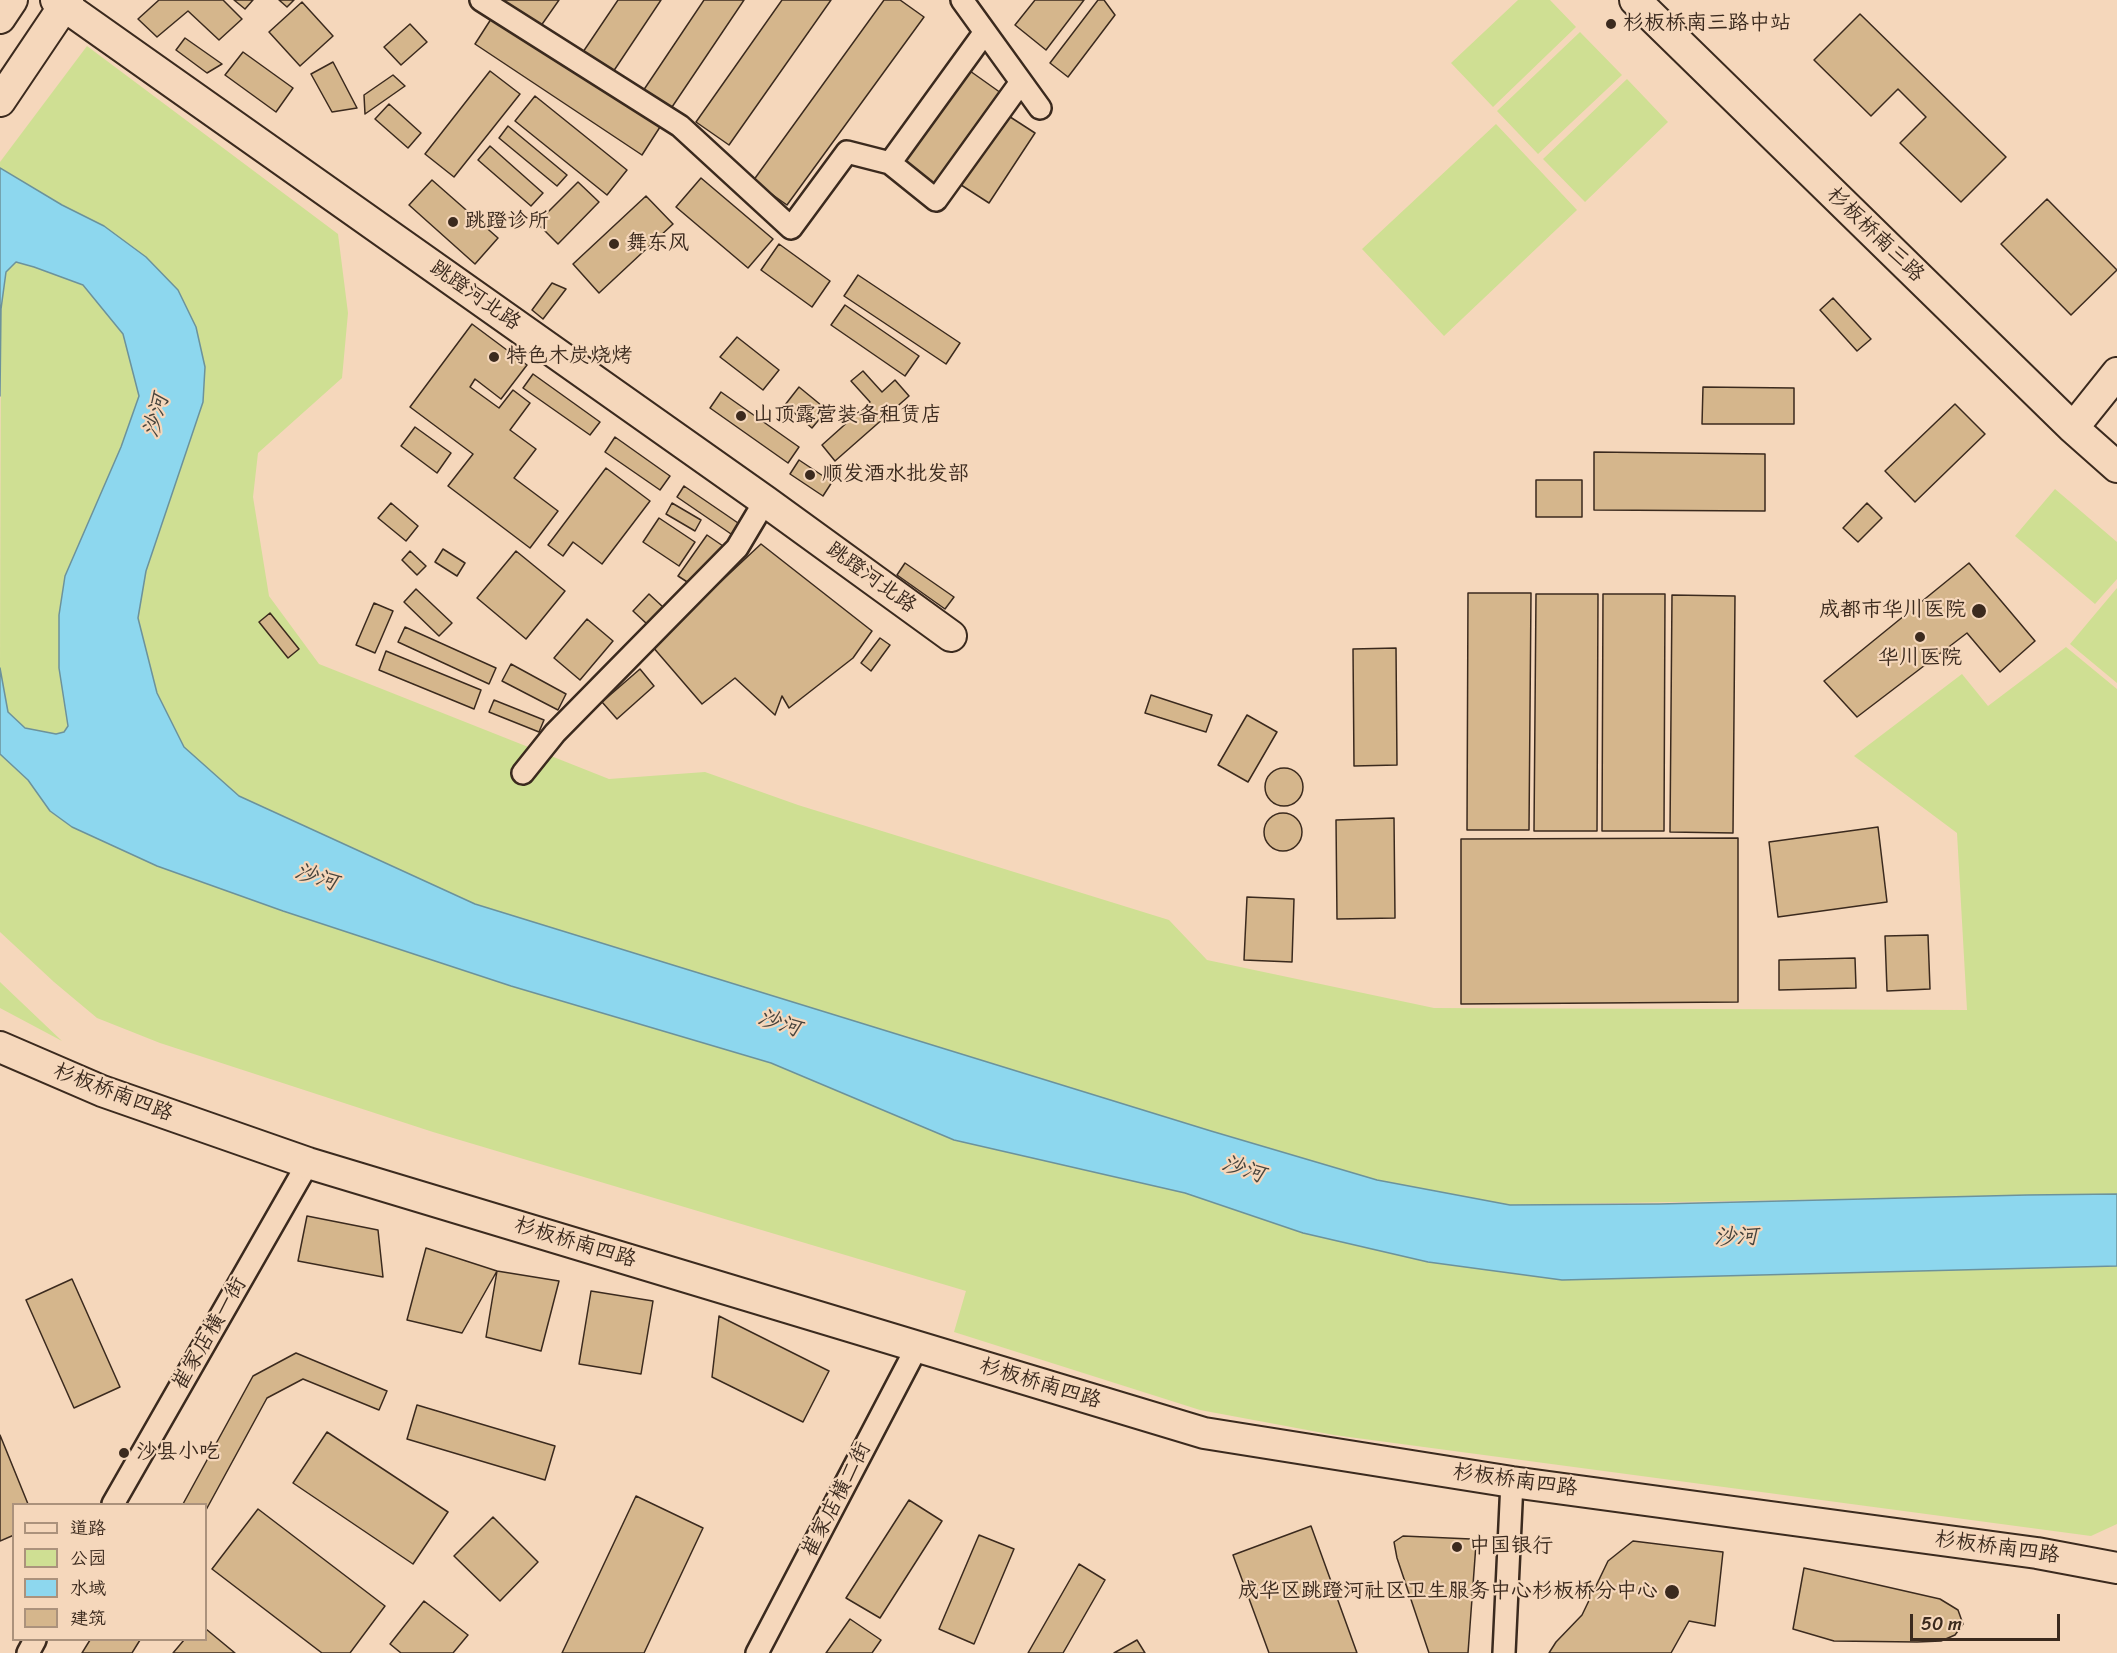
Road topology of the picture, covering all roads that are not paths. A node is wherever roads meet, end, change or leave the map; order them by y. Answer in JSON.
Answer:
{"nodes":[{"id":1,"x":12,"y":0,"type":"edge"},
{"id":2,"x":481,"y":0,"type":"edge"},
{"id":3,"x":962,"y":0,"type":"edge"},
{"id":4,"x":1635,"y":0,"type":"edge"},
{"id":5,"x":63,"y":2,"type":"edge"},
{"id":6,"x":0,"y":18,"type":"edge"},
{"id":7,"x":985,"y":32,"type":"junction"},
{"id":8,"x":1021,"y":82,"type":"junction"},
{"id":9,"x":0,"y":101,"type":"edge"},
{"id":10,"x":1040,"y":108,"type":"dead end"},
{"id":11,"x":890,"y":163,"type":"junction"},
{"id":12,"x":2117,"y":373,"type":"edge"},
{"id":13,"x":2073,"y":428,"type":"junction"},
{"id":14,"x":2117,"y":467,"type":"edge"},
{"id":15,"x":765,"y":501,"type":"junction"},
{"id":16,"x":951,"y":636,"type":"dead end"},
{"id":17,"x":523,"y":772,"type":"dead end"},
{"id":18,"x":0,"y":1047,"type":"edge"},
{"id":19,"x":308,"y":1162,"type":"junction"},
{"id":20,"x":917,"y":1347,"type":"junction"},
{"id":21,"x":1512,"y":1482,"type":"junction"},
{"id":22,"x":113,"y":1503,"type":"edge"},
{"id":23,"x":2117,"y":1568,"type":"edge"},
{"id":24,"x":757,"y":1653,"type":"edge"},
{"id":25,"x":1504,"y":1653,"type":"edge"}],
"edges":[{"from":1,"to":6,"type":"street"},
{"from":2,"to":11,"type":"street"},
{"from":3,"to":7,"type":"street"},
{"from":4,"to":13,"type":"street","name":"杉板桥南三路"},
{"from":5,"to":9,"type":"street"},
{"from":5,"to":15,"type":"street","name":"跳蹬河北路"},
{"from":7,"to":8,"type":"street"},
{"from":7,"to":11,"type":"street"},
{"from":8,"to":10,"type":"street"},
{"from":8,"to":11,"type":"street"},
{"from":12,"to":13,"type":"street"},
{"from":13,"to":14,"type":"street","name":"杉板桥南三路"},
{"from":15,"to":16,"type":"street","name":"跳蹬河北路"},
{"from":15,"to":17,"type":"street"},
{"from":18,"to":19,"type":"street","name":"杉板桥南四路"},
{"from":19,"to":20,"type":"street","name":"杉板桥南四路"},
{"from":19,"to":22,"type":"street","name":"崔家店横一街"},
{"from":20,"to":21,"type":"street","name":"杉板桥南四路"},
{"from":20,"to":24,"type":"street","name":"崔家店横二街"},
{"from":21,"to":23,"type":"street","name":"杉板桥南四路"},
{"from":21,"to":25,"type":"street"}]}
